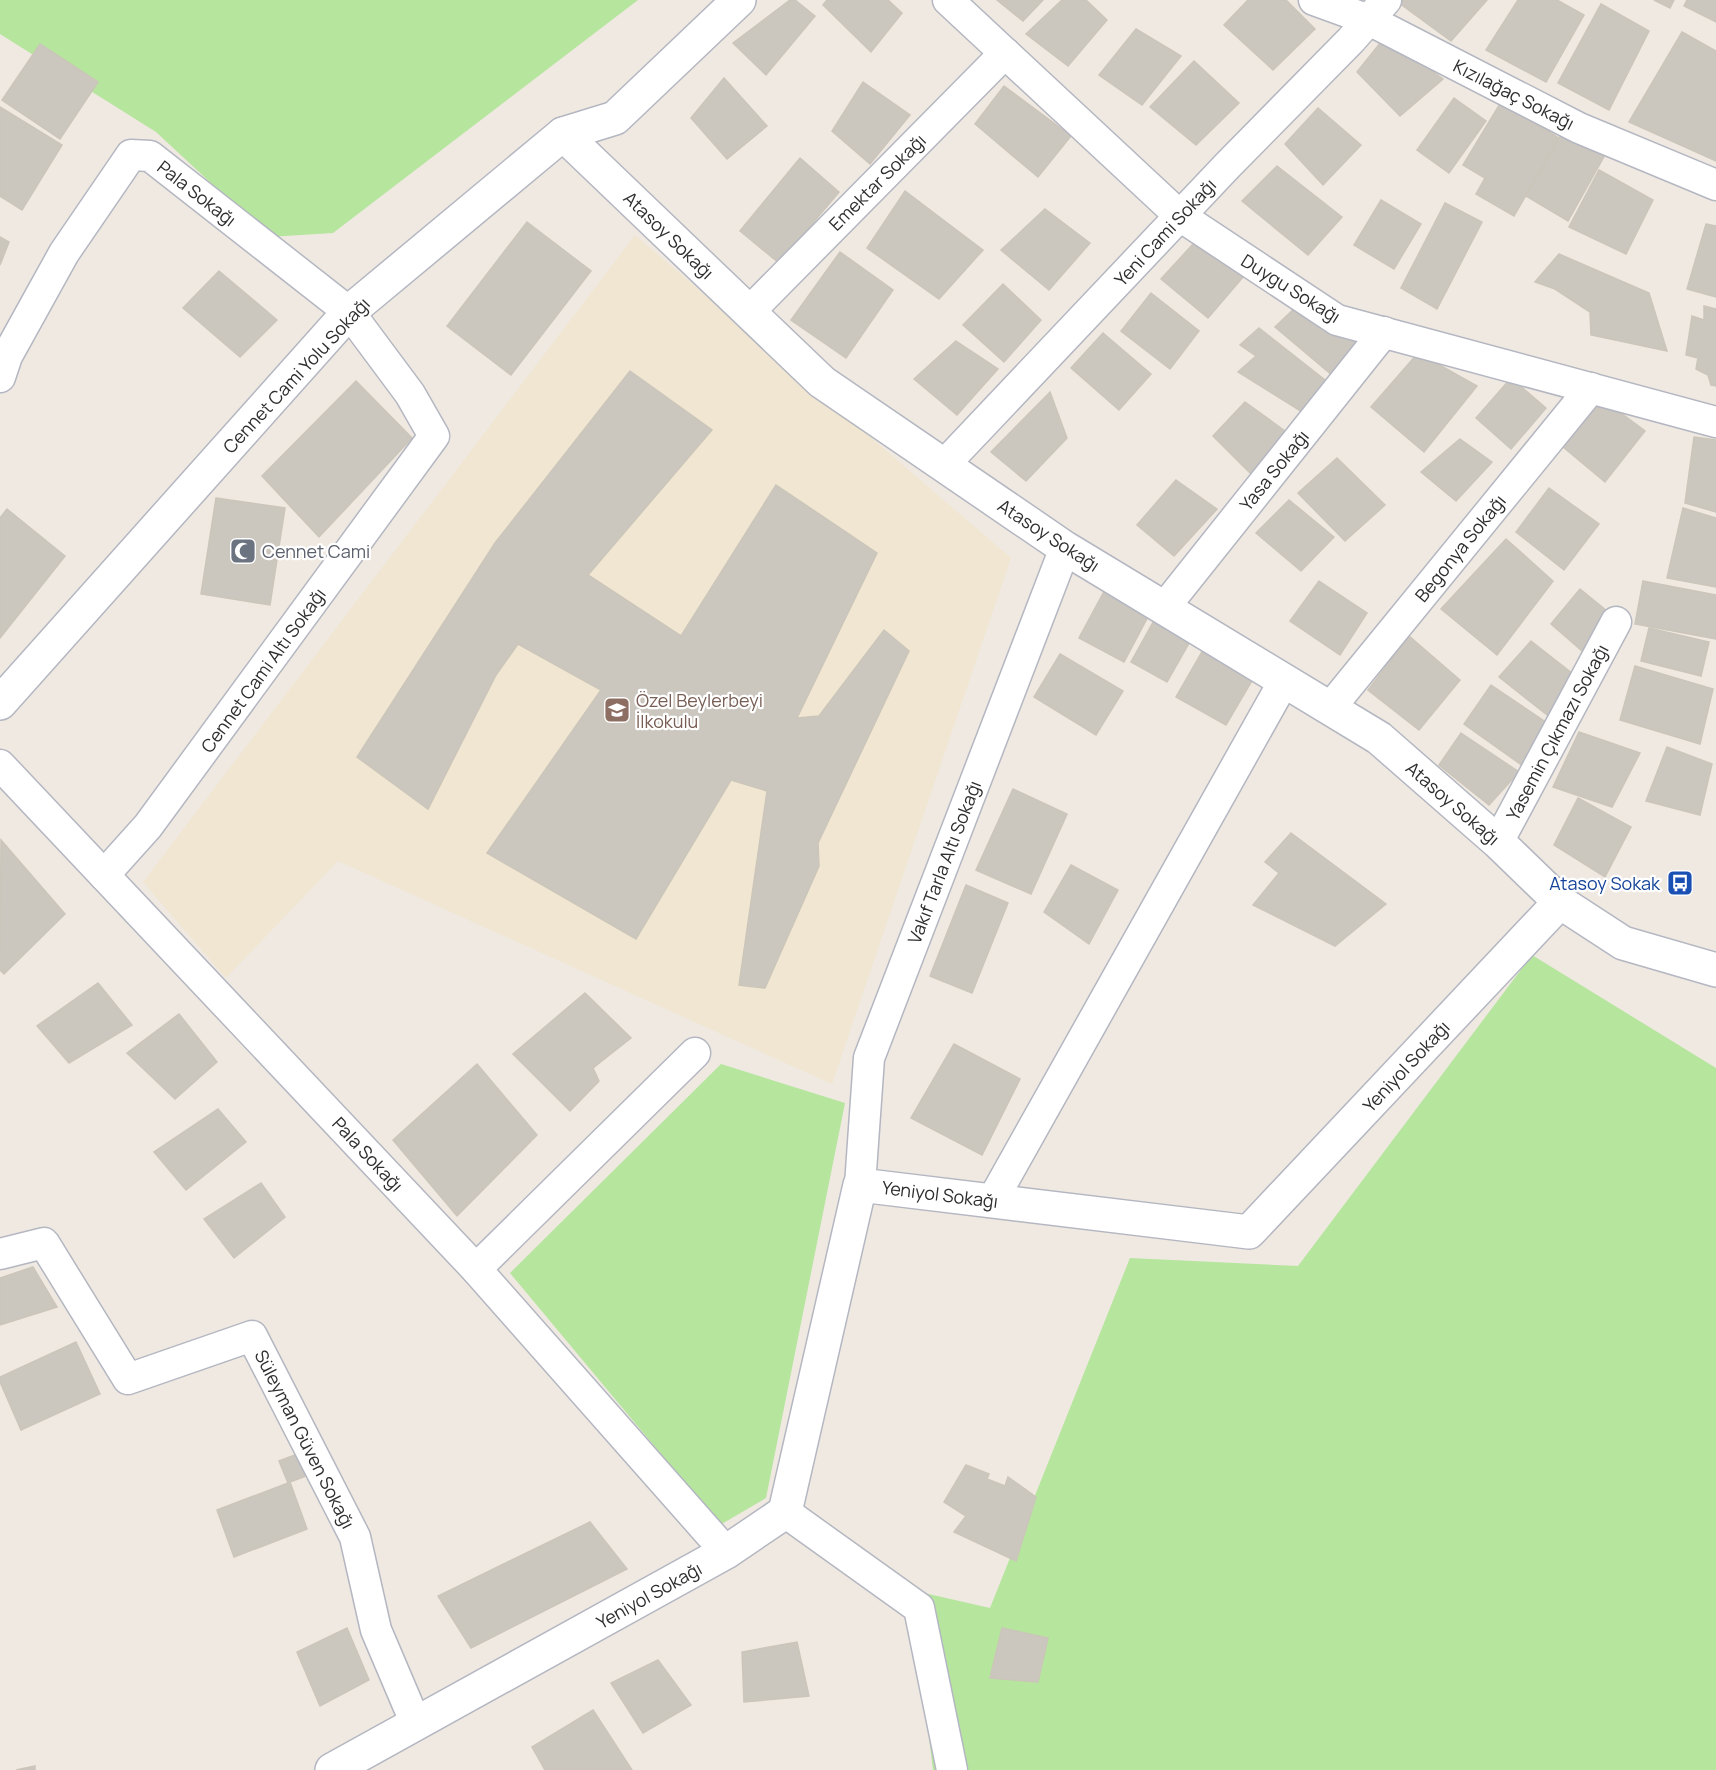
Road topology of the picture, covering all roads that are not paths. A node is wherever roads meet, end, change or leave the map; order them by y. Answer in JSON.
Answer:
{"nodes":[{"id":1,"x":739,"y":0,"type":"edge"},
{"id":2,"x":948,"y":0,"type":"edge"},
{"id":3,"x":1314,"y":0,"type":"edge"},
{"id":4,"x":1377,"y":10,"type":"edge"},
{"id":5,"x":1005,"y":53,"type":"junction"},
{"id":6,"x":563,"y":134,"type":"junction"},
{"id":7,"x":1716,"y":185,"type":"edge"},
{"id":8,"x":1180,"y":216,"type":"junction"},
{"id":9,"x":349,"y":312,"type":"junction"},
{"id":10,"x":749,"y":312,"type":"junction"},
{"id":11,"x":1384,"y":332,"type":"junction"},
{"id":12,"x":0,"y":377,"type":"edge"},
{"id":13,"x":1591,"y":388,"type":"junction"},
{"id":14,"x":1716,"y":422,"type":"edge"},
{"id":15,"x":944,"y":465,"type":"junction"},
{"id":16,"x":1065,"y":548,"type":"junction"},
{"id":17,"x":1164,"y":608,"type":"junction"},
{"id":18,"x":1616,"y":622,"type":"dead end"},
{"id":19,"x":1284,"y":681,"type":"junction"},
{"id":20,"x":0,"y":703,"type":"edge"},
{"id":21,"x":1330,"y":708,"type":"junction"},
{"id":22,"x":0,"y":765,"type":"edge"},
{"id":23,"x":1498,"y":842,"type":"junction"},
{"id":24,"x":104,"y":875,"type":"junction"},
{"id":25,"x":1560,"y":902,"type":"junction"},
{"id":26,"x":1716,"y":970,"type":"edge"},
{"id":27,"x":695,"y":1053,"type":"dead end"},
{"id":28,"x":860,"y":1185,"type":"junction"},
{"id":29,"x":992,"y":1201,"type":"junction"},
{"id":30,"x":0,"y":1254,"type":"edge"},
{"id":31,"x":476,"y":1269,"type":"junction"},
{"id":32,"x":785,"y":1512,"type":"junction"},
{"id":33,"x":726,"y":1552,"type":"junction"},
{"id":34,"x":416,"y":1724,"type":"junction"},
{"id":35,"x":332,"y":1770,"type":"edge"},
{"id":36,"x":952,"y":1770,"type":"edge"}],
"edges":[{"from":1,"to":6,"type":"street","name":"Cennet Cami Yolu Sokağı"},
{"from":2,"to":5,"type":"street","name":"Duygu Sokağı"},
{"from":3,"to":4,"type":"street","name":"Kızılağaç Sokağı"},
{"from":4,"to":7,"type":"street","name":"Kızılağaç Sokağı"},
{"from":4,"to":8,"type":"street","name":"Yeni Cami Sokağı"},
{"from":5,"to":8,"type":"street","name":"Duygu Sokağı"},
{"from":5,"to":10,"type":"street","name":"Emektar Sokağı"},
{"from":6,"to":9,"type":"street","name":"Cennet Cami Yolu Sokağı"},
{"from":6,"to":10,"type":"street","name":"Atasoy Sokağı"},
{"from":8,"to":11,"type":"street","name":"Duygu Sokağı"},
{"from":8,"to":15,"type":"street","name":"Yeni Cami Sokağı"},
{"from":9,"to":12,"type":"street","name":"Pala Sokağı"},
{"from":9,"to":20,"type":"street","name":"Cennet Cami Yolu Sokağı"},
{"from":9,"to":24,"type":"street","name":"Cennet Cami Altı Sokağı"},
{"from":10,"to":15,"type":"street","name":"Atasoy Sokağı"},
{"from":11,"to":13,"type":"street","name":"Duygu Sokağı"},
{"from":11,"to":17,"type":"street","name":"Yasa Sokağı"},
{"from":13,"to":14,"type":"street","name":"Duygu Sokağı"},
{"from":13,"to":21,"type":"street","name":"Begonya Sokağı"},
{"from":15,"to":16,"type":"street","name":"Atasoy Sokağı"},
{"from":16,"to":17,"type":"street","name":"Atasoy Sokağı"},
{"from":16,"to":28,"type":"street","name":"Vakıf Tarla Altı Sokağı"},
{"from":17,"to":19,"type":"street","name":"Atasoy Sokağı"},
{"from":18,"to":23,"type":"street","name":"Yasemin Çıkmazı Sokağı"},
{"from":19,"to":21,"type":"street","name":"Atasoy Sokağı"},
{"from":19,"to":29,"type":"street"},
{"from":21,"to":23,"type":"street","name":"Atasoy Sokağı"},
{"from":22,"to":24,"type":"street","name":"Pala Sokağı"},
{"from":23,"to":25,"type":"street","name":"Atasoy Sokağı"},
{"from":24,"to":31,"type":"street","name":"Pala Sokağı"},
{"from":25,"to":26,"type":"street"},
{"from":25,"to":29,"type":"street","name":"Yeniyol Sokağı"},
{"from":27,"to":31,"type":"street"},
{"from":28,"to":29,"type":"street","name":"Yeniyol Sokağı"},
{"from":28,"to":32,"type":"street","name":"Yeniyol Sokağı"},
{"from":30,"to":34,"type":"street","name":"Süleyman Güven Sokağı"},
{"from":31,"to":33,"type":"street","name":"Pala Sokağı"},
{"from":32,"to":33,"type":"street","name":"Yeniyol Sokağı"},
{"from":32,"to":36,"type":"street"},
{"from":33,"to":34,"type":"street","name":"Yeniyol Sokağı"},
{"from":34,"to":35,"type":"street","name":"Yeniyol Sokağı"}]}
